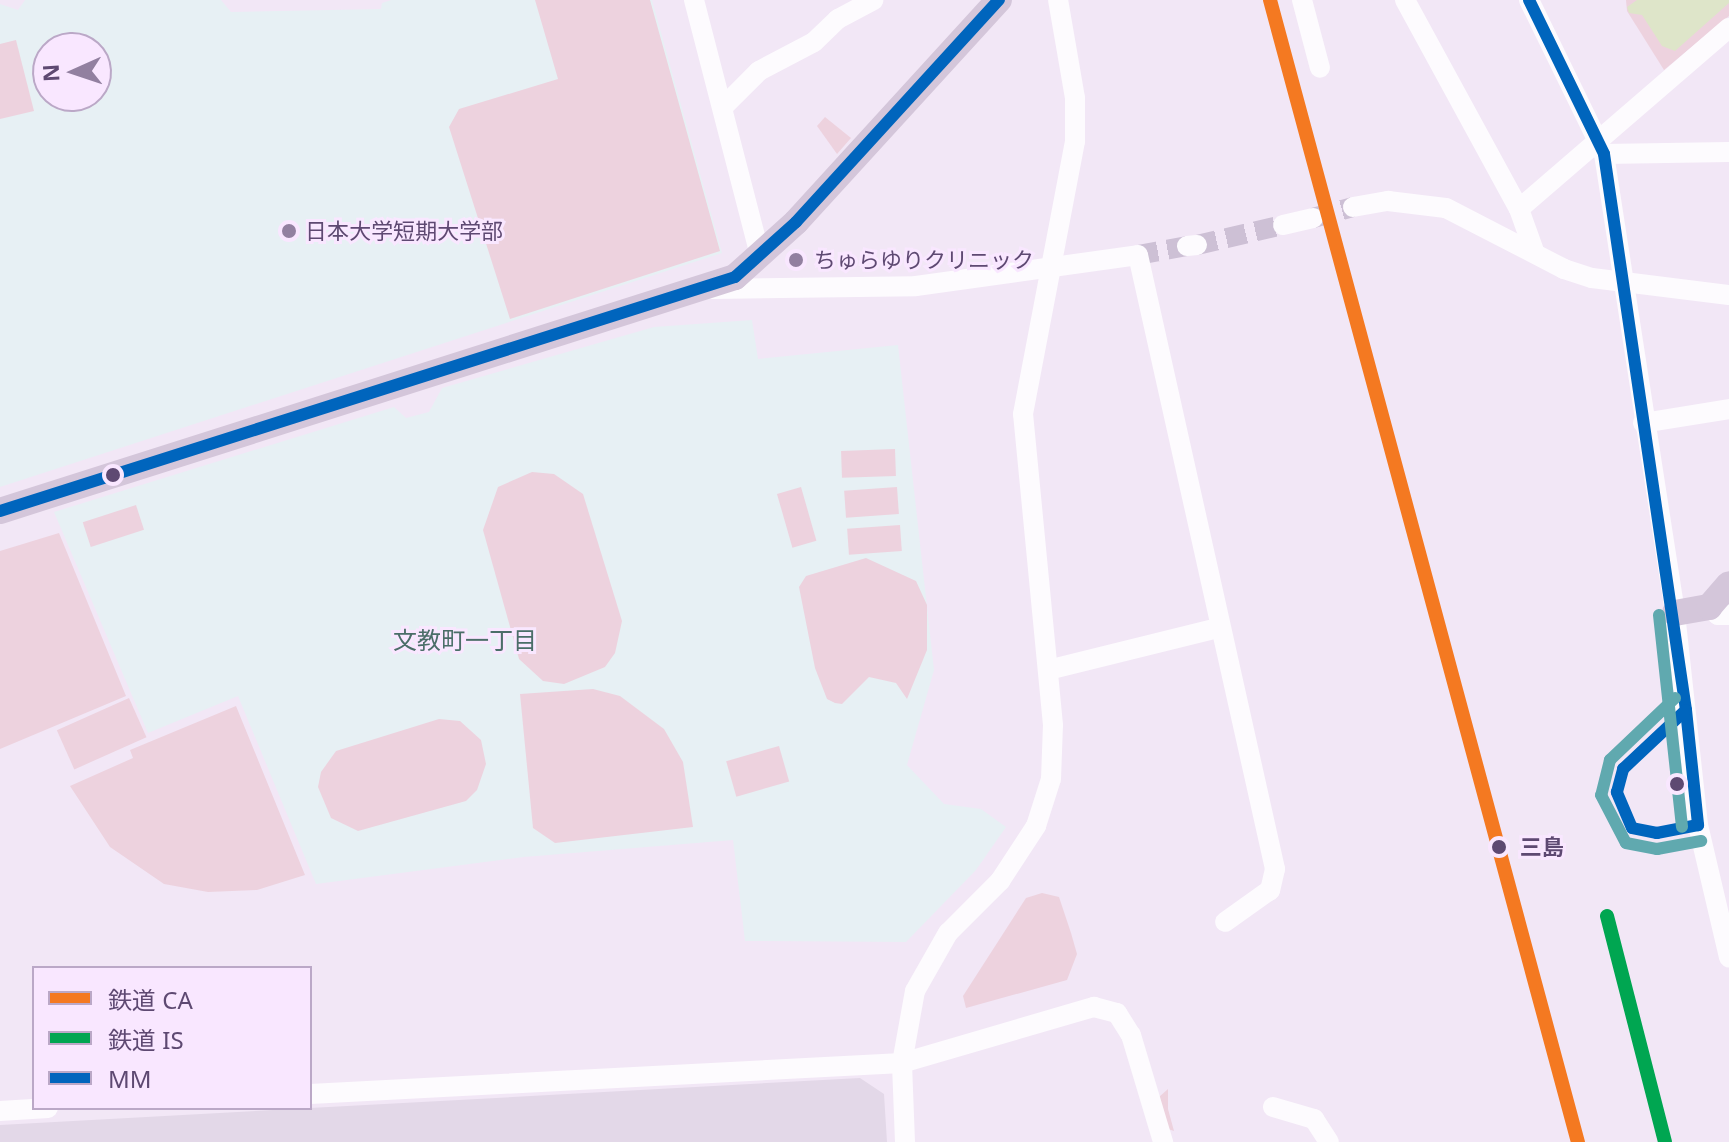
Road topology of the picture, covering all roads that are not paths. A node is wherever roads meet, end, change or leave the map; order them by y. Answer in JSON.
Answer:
{"nodes":[{"id":1,"x":694,"y":0,"type":"edge"},
{"id":2,"x":873,"y":0,"type":"edge"},
{"id":3,"x":999,"y":0,"type":"edge"},
{"id":4,"x":1058,"y":0,"type":"edge"},
{"id":5,"x":1302,"y":0,"type":"edge"},
{"id":6,"x":1405,"y":0,"type":"edge"},
{"id":7,"x":1529,"y":0,"type":"edge"},
{"id":8,"x":1729,"y":28,"type":"edge"},
{"id":9,"x":1320,"y":68,"type":"dead end"},
{"id":10,"x":723,"y":107,"type":"junction"},
{"id":11,"x":1601,"y":147,"type":"junction"},
{"id":12,"x":1729,"y":152,"type":"edge"},
{"id":13,"x":1353,"y":207,"type":"tunnel mouth"},
{"id":14,"x":1519,"y":209,"type":"junction"},
{"id":15,"x":1313,"y":218,"type":"tunnel mouth"},
{"id":16,"x":1283,"y":225,"type":"tunnel mouth"},
{"id":17,"x":1534,"y":251,"type":"junction"},
{"id":18,"x":760,"y":256,"type":"junction"},
{"id":19,"x":1050,"y":268,"type":"junction"},
{"id":20,"x":1623,"y":285,"type":"junction"},
{"id":21,"x":708,"y":288,"type":"junction"},
{"id":22,"x":1729,"y":295,"type":"edge"},
{"id":23,"x":1729,"y":409,"type":"edge"},
{"id":24,"x":1643,"y":423,"type":"junction"},
{"id":25,"x":0,"y":511,"type":"edge"},
{"id":26,"x":1729,"y":584,"type":"edge"},
{"id":27,"x":1719,"y":611,"type":"edge"},
{"id":28,"x":1675,"y":613,"type":"junction"},
{"id":29,"x":1218,"y":628,"type":"junction"},
{"id":30,"x":1048,"y":670,"type":"junction"},
{"id":31,"x":1225,"y":922,"type":"dead end"},
{"id":32,"x":1729,"y":957,"type":"edge"},
{"id":33,"x":902,"y":1063,"type":"junction"},
{"id":34,"x":312,"y":1094,"type":"edge"},
{"id":35,"x":1273,"y":1107,"type":"dead end"},
{"id":36,"x":32,"y":1109,"type":"edge"},
{"id":37,"x":0,"y":1111,"type":"edge"},
{"id":38,"x":905,"y":1142,"type":"edge"},
{"id":39,"x":1163,"y":1142,"type":"edge"},
{"id":40,"x":1329,"y":1142,"type":"edge"}],
"edges":[{"from":1,"to":10,"type":"street"},
{"from":2,"to":10,"type":"street"},
{"from":3,"to":18,"type":"main road"},
{"from":4,"to":19,"type":"street"},
{"from":5,"to":9,"type":"street"},
{"from":6,"to":14,"type":"street"},
{"from":7,"to":11,"type":"street"},
{"from":8,"to":11,"type":"street"},
{"from":10,"to":18,"type":"street"},
{"from":11,"to":12,"type":"street"},
{"from":11,"to":14,"type":"street"},
{"from":11,"to":20,"type":"street"},
{"from":13,"to":17,"type":"street"},
{"from":14,"to":17,"type":"street"},
{"from":15,"to":16,"type":"street"},
{"from":17,"to":20,"type":"street"},
{"from":18,"to":21,"type":"main road"},
{"from":19,"to":21,"type":"street"},
{"from":19,"to":29,"type":"street"},
{"from":19,"to":30,"type":"street"},
{"from":20,"to":22,"type":"street"},
{"from":20,"to":24,"type":"street"},
{"from":21,"to":25,"type":"main road"},
{"from":23,"to":24,"type":"street"},
{"from":24,"to":28,"type":"street"},
{"from":26,"to":27,"type":"main road"},
{"from":27,"to":28,"type":"main road"},
{"from":28,"to":32,"type":"street"},
{"from":29,"to":30,"type":"street"},
{"from":29,"to":31,"type":"street"},
{"from":30,"to":33,"type":"street"},
{"from":33,"to":34,"type":"street"},
{"from":33,"to":38,"type":"street"},
{"from":33,"to":39,"type":"street"},
{"from":35,"to":40,"type":"street"},
{"from":36,"to":37,"type":"street"}]}
